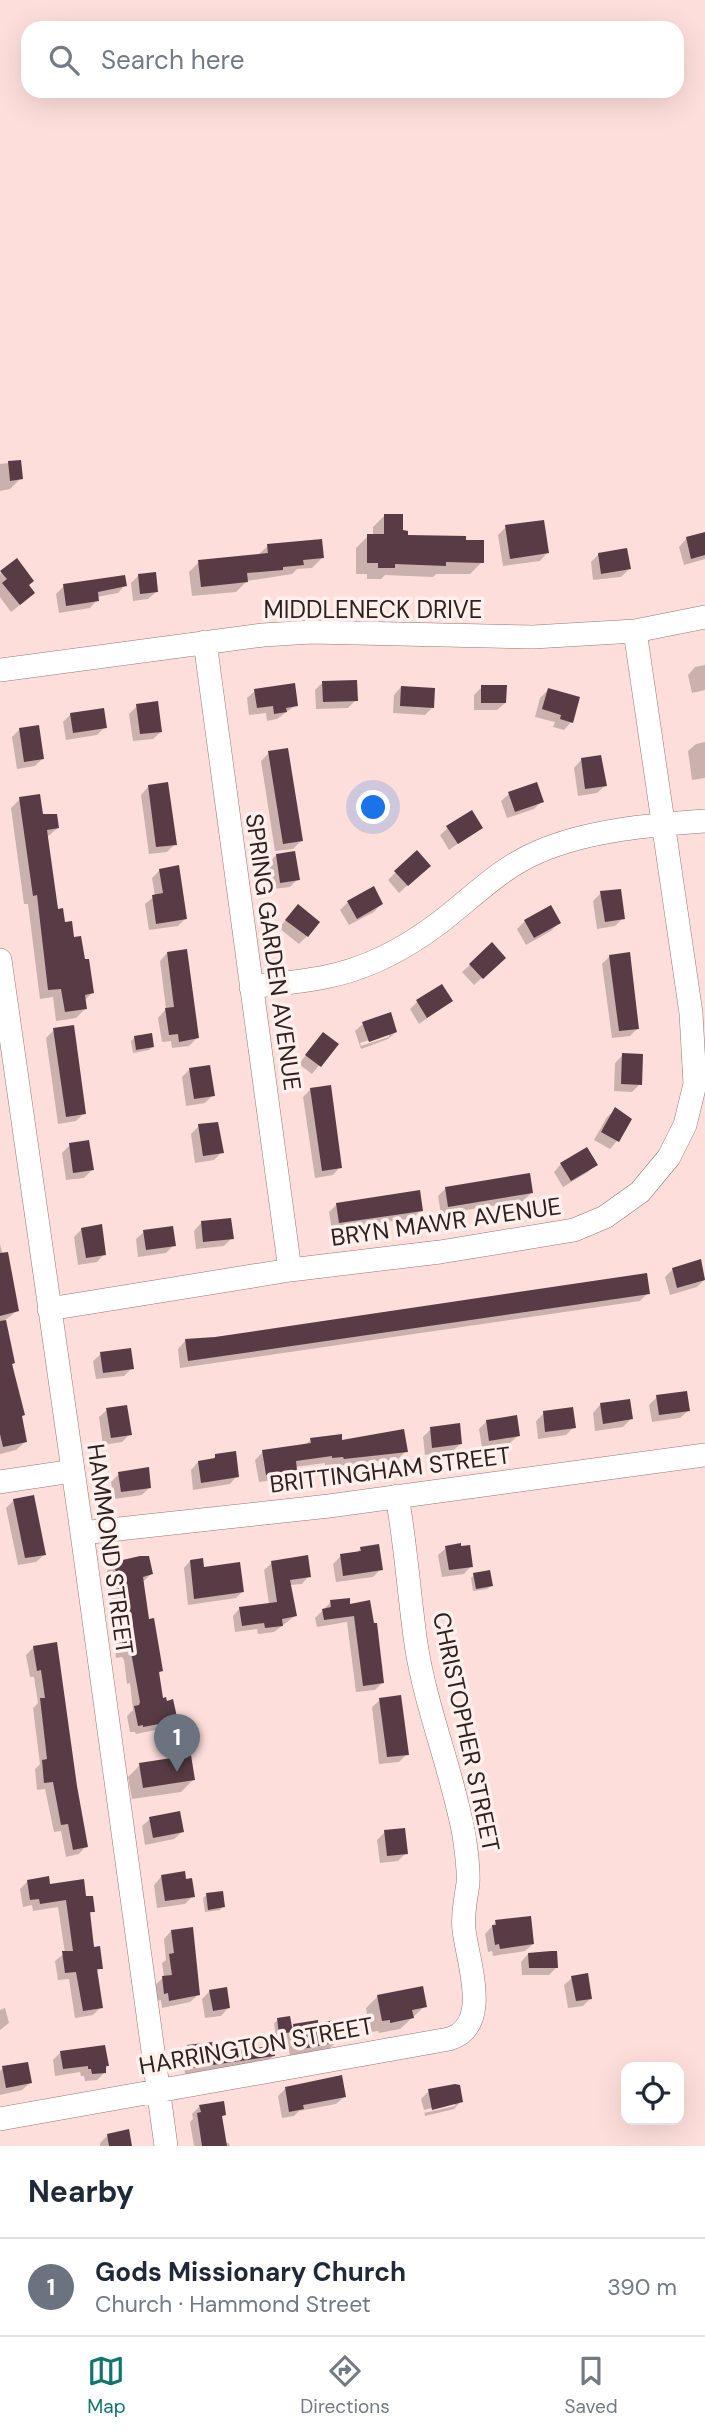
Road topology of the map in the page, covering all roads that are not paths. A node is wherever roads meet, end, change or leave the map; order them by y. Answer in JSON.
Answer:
{"nodes":[{"id":1,"x":705,"y":617,"type":"edge"},
{"id":2,"x":635,"y":631,"type":"junction"},
{"id":3,"x":205,"y":642,"type":"junction"},
{"id":4,"x":0,"y":670,"type":"edge"},
{"id":5,"x":705,"y":821,"type":"edge"},
{"id":6,"x":664,"y":824,"type":"junction"},
{"id":7,"x":0,"y":960,"type":"edge"},
{"id":8,"x":251,"y":987,"type":"junction"},
{"id":9,"x":290,"y":1270,"type":"junction"},
{"id":10,"x":49,"y":1310,"type":"junction"},
{"id":11,"x":705,"y":1455,"type":"edge"},
{"id":12,"x":73,"y":1471,"type":"junction"},
{"id":13,"x":0,"y":1482,"type":"edge"},
{"id":14,"x":397,"y":1496,"type":"junction"},
{"id":15,"x":82,"y":1533,"type":"junction"},
{"id":16,"x":471,"y":1979,"type":"joint"},
{"id":17,"x":157,"y":2090,"type":"junction"},
{"id":18,"x":0,"y":2119,"type":"edge"},
{"id":19,"x":166,"y":2146,"type":"edge"}],
"edges":[{"from":1,"to":2,"type":"street","name":"MIDDLENECK DRIVE"},
{"from":2,"to":3,"type":"street","name":"MIDDLENECK DRIVE"},
{"from":2,"to":6,"type":"street","name":"BRYN MAWR AVENUE"},
{"from":3,"to":4,"type":"street","name":"MIDDLENECK DRIVE"},
{"from":3,"to":8,"type":"street","name":"SPRING GARDEN AVENUE"},
{"from":5,"to":6,"type":"street"},
{"from":6,"to":8,"type":"street"},
{"from":6,"to":9,"type":"street","name":"BRYN MAWR AVENUE"},
{"from":7,"to":10,"type":"street","name":"HAMMOND STREET"},
{"from":8,"to":9,"type":"street","name":"SPRING GARDEN AVENUE"},
{"from":9,"to":10,"type":"street","name":"BRYN MAWR AVENUE"},
{"from":10,"to":12,"type":"street","name":"HAMMOND STREET"},
{"from":11,"to":14,"type":"street","name":"BRITTINGHAM STREET"},
{"from":12,"to":13,"type":"street"},
{"from":12,"to":15,"type":"street","name":"HAMMOND STREET"},
{"from":14,"to":15,"type":"street","name":"BRITTINGHAM STREET"},
{"from":14,"to":16,"type":"street","name":"CHRISTOPHER STREET"},
{"from":15,"to":17,"type":"street","name":"HAMMOND STREET"},
{"from":16,"to":17,"type":"street","name":"HARRINGTON STREET"},
{"from":17,"to":18,"type":"street","name":"HARRINGTON STREET"},
{"from":17,"to":19,"type":"street","name":"HAMMOND STREET"}]}
